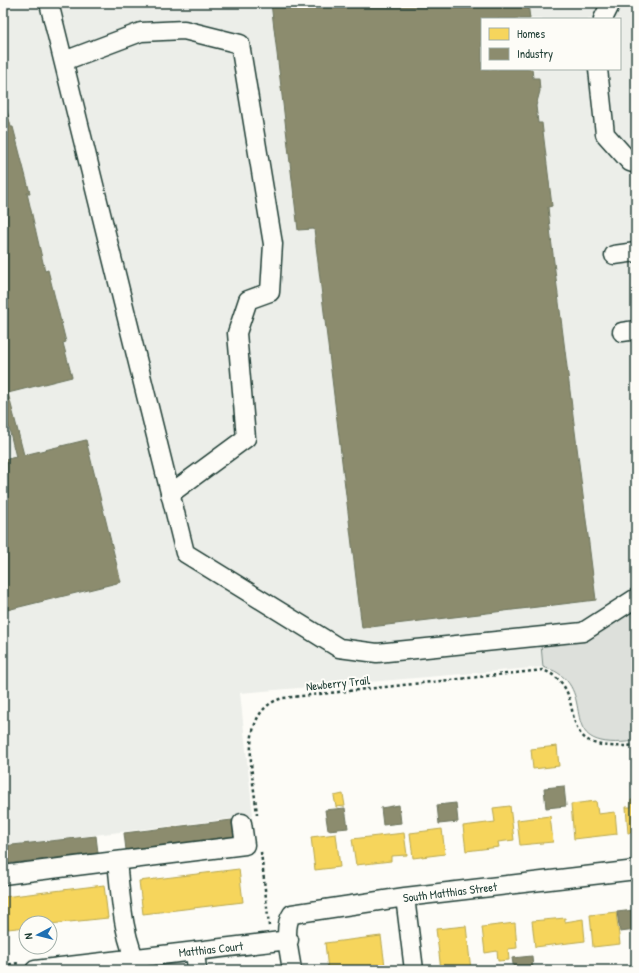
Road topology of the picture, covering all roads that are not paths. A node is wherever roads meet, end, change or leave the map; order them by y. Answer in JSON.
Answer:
{"nodes":[{"id":1,"x":49,"y":3,"type":"edge"},
{"id":2,"x":611,"y":3,"type":"edge"},
{"id":3,"x":604,"y":18,"type":"edge"},
{"id":4,"x":64,"y":61,"type":"junction"},
{"id":5,"x":598,"y":70,"type":"edge"},
{"id":6,"x":636,"y":164,"type":"edge"},
{"id":7,"x":636,"y":252,"type":"edge"},
{"id":8,"x":614,"y":255,"type":"dead end"},
{"id":9,"x":170,"y":494,"type":"junction"},
{"id":10,"x":636,"y":598,"type":"edge"},
{"id":11,"x":250,"y":820,"type":"road end"},
{"id":12,"x":117,"y":861,"type":"junction"},
{"id":13,"x":636,"y":870,"type":"edge"},
{"id":14,"x":3,"y":875,"type":"edge"},
{"id":15,"x":405,"y":897,"type":"junction"},
{"id":16,"x":289,"y":940,"type":"junction"},
{"id":17,"x":195,"y":951,"type":"junction"},
{"id":18,"x":136,"y":964,"type":"edge"},
{"id":19,"x":35,"y":970,"type":"edge"},
{"id":20,"x":197,"y":970,"type":"edge"},
{"id":21,"x":292,"y":970,"type":"edge"},
{"id":22,"x":414,"y":970,"type":"edge"}],
"edges":[{"from":1,"to":4,"type":"street"},
{"from":2,"to":3,"type":"street"},
{"from":4,"to":9,"type":"street"},
{"from":4,"to":9,"type":"street"},
{"from":5,"to":6,"type":"street"},
{"from":7,"to":8,"type":"street"},
{"from":9,"to":10,"type":"street"},
{"from":11,"to":12,"type":"street"},
{"from":12,"to":14,"type":"street"},
{"from":12,"to":18,"type":"street"},
{"from":13,"to":15,"type":"street","name":"South Matthias Street"},
{"from":15,"to":16,"type":"street","name":"South Matthias Street"},
{"from":15,"to":22,"type":"street"},
{"from":16,"to":17,"type":"street","name":"Matthias Court"},
{"from":16,"to":21,"type":"street"},
{"from":17,"to":18,"type":"street","name":"Matthias Court"},
{"from":17,"to":20,"type":"street"},
{"from":18,"to":19,"type":"street","name":"Matthias Court"}]}
